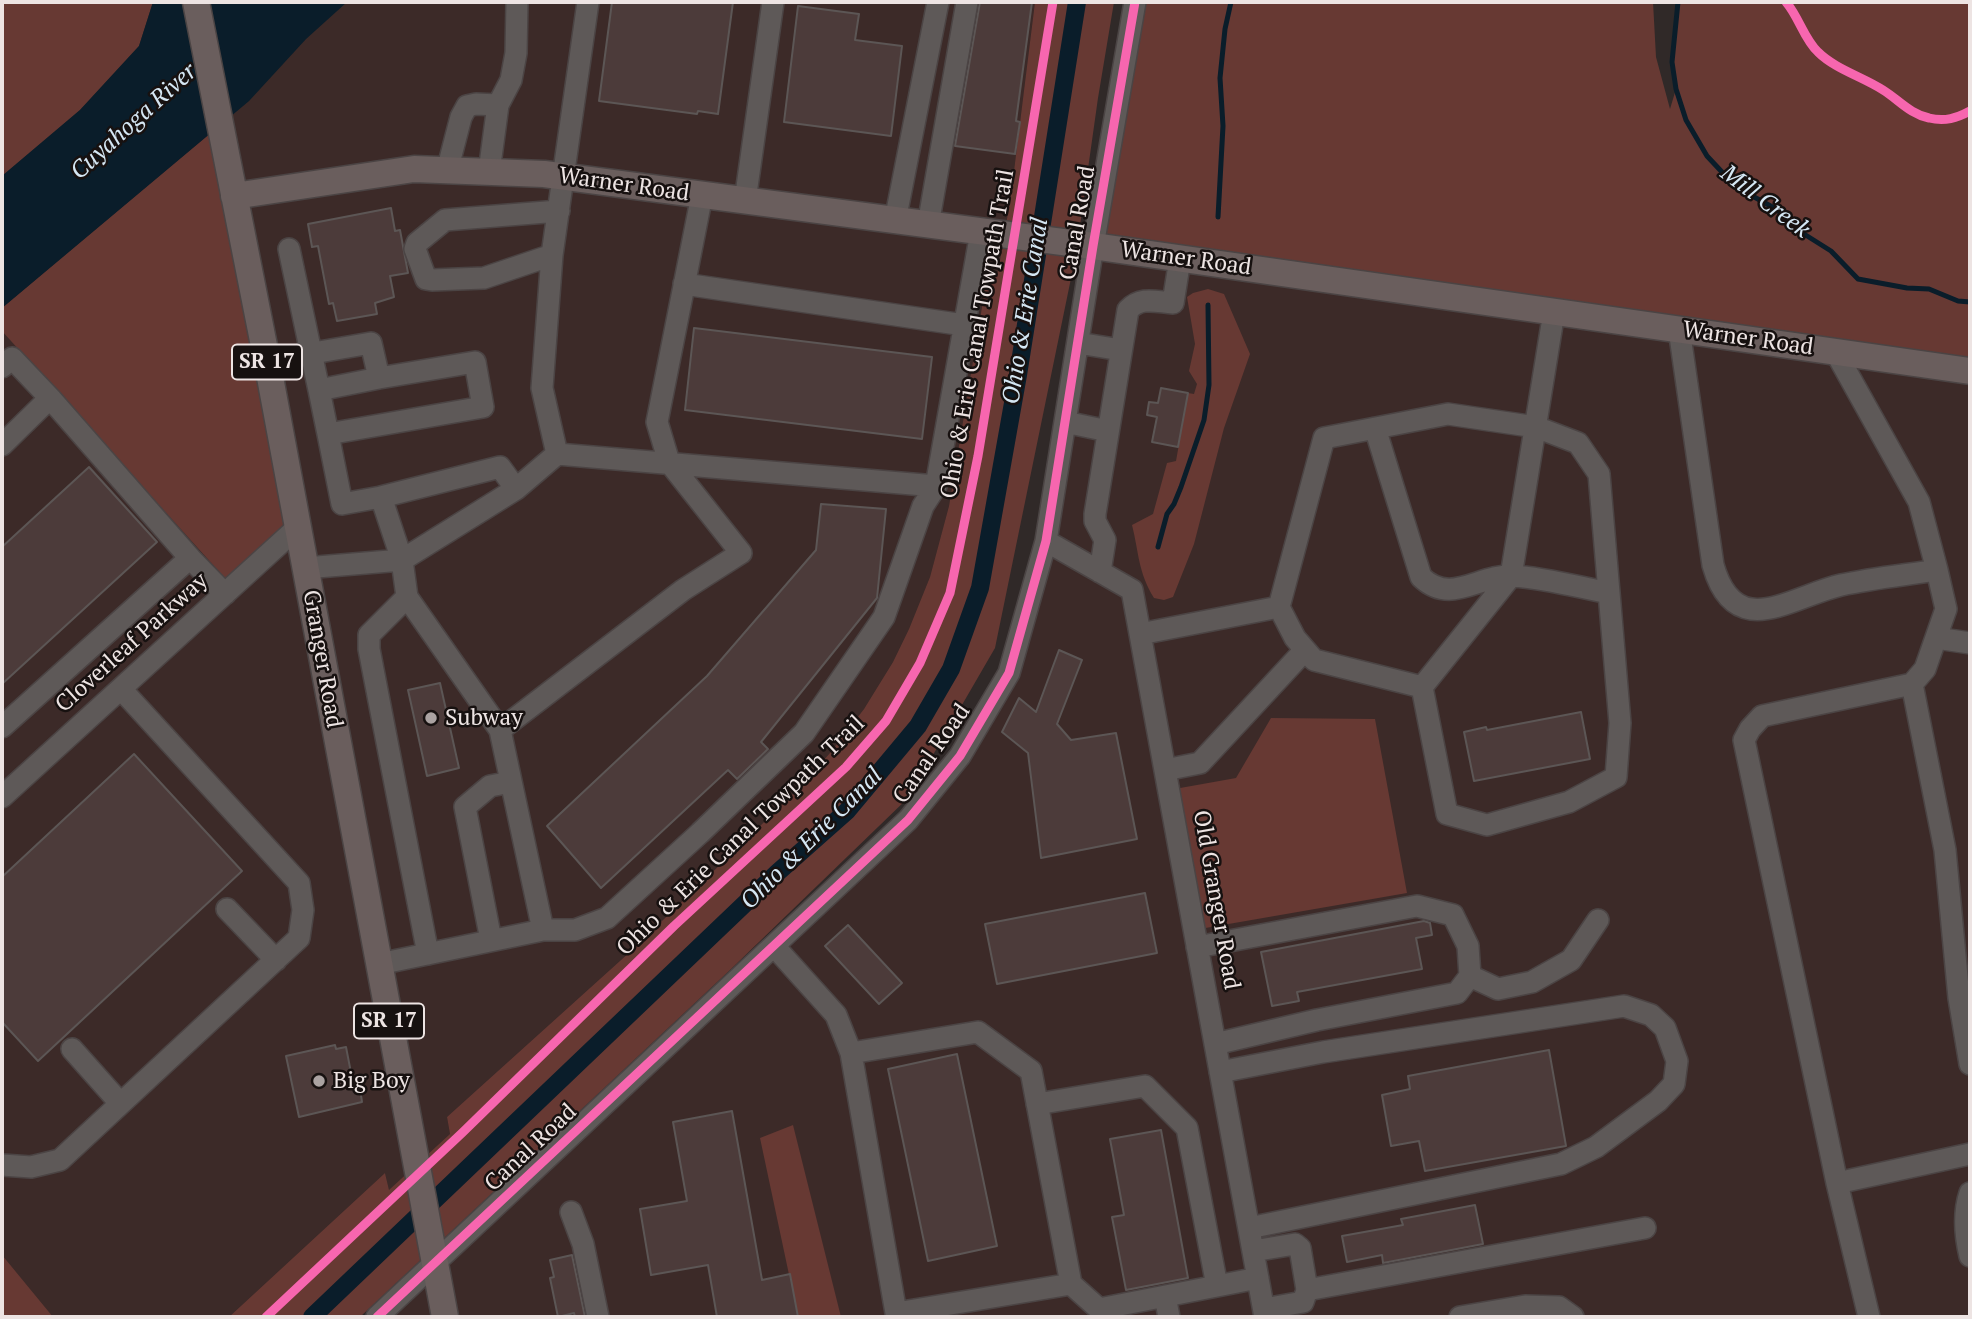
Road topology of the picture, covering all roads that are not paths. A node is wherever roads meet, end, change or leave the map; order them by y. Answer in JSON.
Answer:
{"nodes":[{"id":1,"x":196,"y":2,"type":"edge"},
{"id":2,"x":517,"y":2,"type":"edge"},
{"id":3,"x":588,"y":2,"type":"edge"},
{"id":4,"x":773,"y":2,"type":"edge"},
{"id":5,"x":938,"y":2,"type":"edge"},
{"id":6,"x":967,"y":2,"type":"edge"},
{"id":7,"x":1135,"y":2,"type":"edge"},
{"id":8,"x":498,"y":106,"type":"junction"},
{"id":9,"x":447,"y":171,"type":"junction"},
{"id":10,"x":489,"y":172,"type":"junction"},
{"id":11,"x":564,"y":177,"type":"junction"},
{"id":12,"x":702,"y":195,"type":"junction"},
{"id":13,"x":234,"y":196,"type":"junction"},
{"id":14,"x":745,"y":201,"type":"junction"},
{"id":15,"x":559,"y":211,"type":"junction"},
{"id":16,"x":895,"y":221,"type":"junction"},
{"id":17,"x":928,"y":225,"type":"junction"},
{"id":18,"x":981,"y":232,"type":"junction"},
{"id":19,"x":1085,"y":245,"type":"junction"},
{"id":20,"x":289,"y":249,"type":"dead end"},
{"id":21,"x":552,"y":255,"type":"junction"},
{"id":22,"x":1180,"y":258,"type":"junction"},
{"id":23,"x":684,"y":284,"type":"junction"},
{"id":24,"x":1554,"y":312,"type":"junction"},
{"id":25,"x":964,"y":326,"type":"junction"},
{"id":26,"x":1679,"y":329,"type":"junction"},
{"id":27,"x":1078,"y":342,"type":"junction"},
{"id":28,"x":1121,"y":350,"type":"junction"},
{"id":29,"x":1835,"y":351,"type":"junction"},
{"id":30,"x":312,"y":354,"type":"junction"},
{"id":31,"x":267,"y":360,"type":"junction"},
{"id":32,"x":2,"y":367,"type":"edge"},
{"id":33,"x":1970,"y":370,"type":"edge"},
{"id":34,"x":379,"y":378,"type":"junction"},
{"id":35,"x":319,"y":390,"type":"junction"},
{"id":36,"x":50,"y":398,"type":"junction"},
{"id":37,"x":1065,"y":422,"type":"junction"},
{"id":38,"x":1536,"y":427,"type":"junction"},
{"id":39,"x":1375,"y":428,"type":"junction"},
{"id":40,"x":1108,"y":430,"type":"junction"},
{"id":41,"x":328,"y":434,"type":"junction"},
{"id":42,"x":2,"y":445,"type":"edge"},
{"id":43,"x":557,"y":454,"type":"junction"},
{"id":44,"x":669,"y":462,"type":"junction"},
{"id":45,"x":936,"y":486,"type":"junction"},
{"id":46,"x":516,"y":489,"type":"junction"},
{"id":47,"x":381,"y":497,"type":"junction"},
{"id":48,"x":298,"y":527,"type":"junction"},
{"id":49,"x":1046,"y":541,"type":"junction"},
{"id":50,"x":190,"y":558,"type":"junction"},
{"id":51,"x":402,"y":560,"type":"junction"},
{"id":52,"x":305,"y":568,"type":"junction"},
{"id":53,"x":1937,"y":570,"type":"junction"},
{"id":54,"x":1100,"y":572,"type":"junction"},
{"id":55,"x":1511,"y":576,"type":"junction"},
{"id":56,"x":1609,"y":593,"type":"junction"},
{"id":57,"x":225,"y":594,"type":"junction"},
{"id":58,"x":407,"y":597,"type":"junction"},
{"id":59,"x":1279,"y":607,"type":"junction"},
{"id":60,"x":1140,"y":634,"type":"junction"},
{"id":61,"x":1936,"y":638,"type":"junction"},
{"id":62,"x":1970,"y":643,"type":"edge"},
{"id":63,"x":1305,"y":650,"type":"junction"},
{"id":64,"x":1912,"y":684,"type":"junction"},
{"id":65,"x":1422,"y":687,"type":"junction"},
{"id":66,"x":121,"y":689,"type":"junction"},
{"id":67,"x":2,"y":727,"type":"edge"},
{"id":68,"x":500,"y":730,"type":"junction"},
{"id":69,"x":1165,"y":770,"type":"junction"},
{"id":70,"x":511,"y":782,"type":"junction"},
{"id":71,"x":2,"y":797,"type":"edge"},
{"id":72,"x":227,"y":909,"type":"dead end"},
{"id":73,"x":1598,"y":920,"type":"dead end"},
{"id":74,"x":542,"y":930,"type":"junction"},
{"id":75,"x":491,"y":940,"type":"junction"},
{"id":76,"x":774,"y":946,"type":"junction"},
{"id":77,"x":1198,"y":947,"type":"junction"},
{"id":78,"x":428,"y":954,"type":"junction"},
{"id":79,"x":276,"y":960,"type":"junction"},
{"id":80,"x":379,"y":964,"type":"junction"},
{"id":81,"x":1471,"y":976,"type":"junction"},
{"id":82,"x":1968,"y":1036,"type":"edge"},
{"id":83,"x":1215,"y":1044,"type":"junction"},
{"id":84,"x":72,"y":1049,"type":"dead end"},
{"id":85,"x":851,"y":1053,"type":"junction"},
{"id":86,"x":1970,"y":1063,"type":"edge"},
{"id":87,"x":1220,"y":1072,"type":"junction"},
{"id":88,"x":120,"y":1103,"type":"junction"},
{"id":89,"x":1037,"y":1104,"type":"junction"},
{"id":90,"x":1970,"y":1154,"type":"edge"},
{"id":91,"x":2,"y":1165,"type":"edge"},
{"id":92,"x":1837,"y":1183,"type":"junction"},
{"id":93,"x":1970,"y":1193,"type":"edge"},
{"id":94,"x":571,"y":1212,"type":"dead end"},
{"id":95,"x":1249,"y":1228,"type":"junction"},
{"id":96,"x":1645,"y":1228,"type":"dead end"},
{"id":97,"x":1254,"y":1251,"type":"junction"},
{"id":98,"x":1970,"y":1256,"type":"edge"},
{"id":99,"x":434,"y":1263,"type":"junction"},
{"id":100,"x":1258,"y":1278,"type":"junction"},
{"id":101,"x":1071,"y":1284,"type":"junction"},
{"id":102,"x":1217,"y":1286,"type":"junction"},
{"id":103,"x":1307,"y":1290,"type":"junction"},
{"id":104,"x":1167,"y":1307,"type":"edge"},
{"id":105,"x":1265,"y":1313,"type":"edge"},
{"id":106,"x":896,"y":1315,"type":"edge"},
{"id":107,"x":377,"y":1317,"type":"edge"},
{"id":108,"x":445,"y":1317,"type":"edge"},
{"id":109,"x":598,"y":1317,"type":"edge"},
{"id":110,"x":1460,"y":1317,"type":"edge"},
{"id":111,"x":1573,"y":1317,"type":"edge"},
{"id":112,"x":1869,"y":1317,"type":"edge"}],
"edges":[{"from":1,"to":13,"type":"main road","name":"Granger Road","number":"SR 17"},
{"from":2,"to":8,"type":"street"},
{"from":3,"to":11,"type":"street"},
{"from":4,"to":14,"type":"street"},
{"from":5,"to":16,"type":"street"},
{"from":6,"to":17,"type":"street"},
{"from":7,"to":19,"type":"street","name":"Canal Road"},
{"from":8,"to":9,"type":"street"},
{"from":8,"to":10,"type":"street"},
{"from":9,"to":10,"type":"main road","name":"Warner Road"},
{"from":9,"to":13,"type":"main road","name":"Warner Road"},
{"from":10,"to":11,"type":"main road","name":"Warner Road"},
{"from":11,"to":12,"type":"main road","name":"Warner Road"},
{"from":11,"to":15,"type":"street"},
{"from":12,"to":14,"type":"main road","name":"Warner Road"},
{"from":12,"to":23,"type":"street"},
{"from":13,"to":31,"type":"main road","name":"Granger Road","number":"SR 17"},
{"from":14,"to":16,"type":"main road","name":"Warner Road"},
{"from":15,"to":21,"type":"street"},
{"from":15,"to":21,"type":"street"},
{"from":16,"to":17,"type":"main road","name":"Warner Road"},
{"from":17,"to":18,"type":"main road","name":"Warner Road"},
{"from":18,"to":19,"type":"main road","name":"Warner Road"},
{"from":18,"to":25,"type":"street"},
{"from":19,"to":22,"type":"main road","name":"Warner Road"},
{"from":19,"to":27,"type":"street","name":"Canal Road"},
{"from":20,"to":30,"type":"street"},
{"from":21,"to":43,"type":"street"},
{"from":22,"to":24,"type":"main road","name":"Warner Road"},
{"from":22,"to":28,"type":"street"},
{"from":23,"to":25,"type":"street"},
{"from":23,"to":44,"type":"street"},
{"from":24,"to":26,"type":"main road","name":"Warner Road"},
{"from":24,"to":38,"type":"street"},
{"from":25,"to":45,"type":"street"},
{"from":26,"to":29,"type":"main road","name":"Warner Road"},
{"from":26,"to":53,"type":"street"},
{"from":27,"to":28,"type":"street"},
{"from":27,"to":37,"type":"street","name":"Canal Road"},
{"from":28,"to":40,"type":"street"},
{"from":29,"to":33,"type":"main road","name":"Warner Road"},
{"from":29,"to":53,"type":"street"},
{"from":30,"to":31,"type":"street"},
{"from":30,"to":34,"type":"street"},
{"from":30,"to":35,"type":"street"},
{"from":31,"to":48,"type":"main road","name":"Granger Road","number":"SR 17"},
{"from":32,"to":36,"type":"street"},
{"from":34,"to":35,"type":"street"},
{"from":34,"to":41,"type":"street"},
{"from":35,"to":41,"type":"street"},
{"from":36,"to":42,"type":"street"},
{"from":36,"to":50,"type":"street"},
{"from":37,"to":40,"type":"street"},
{"from":37,"to":49,"type":"street","name":"Canal Road"},
{"from":38,"to":39,"type":"street"},
{"from":38,"to":55,"type":"street"},
{"from":38,"to":56,"type":"street"},
{"from":39,"to":55,"type":"street"},
{"from":39,"to":59,"type":"street"},
{"from":40,"to":54,"type":"street"},
{"from":41,"to":47,"type":"street"},
{"from":43,"to":44,"type":"street"},
{"from":43,"to":46,"type":"street"},
{"from":44,"to":45,"type":"street"},
{"from":44,"to":68,"type":"street"},
{"from":45,"to":74,"type":"street"},
{"from":46,"to":47,"type":"street"},
{"from":46,"to":51,"type":"street"},
{"from":47,"to":51,"type":"street"},
{"from":48,"to":52,"type":"main road","name":"Granger Road","number":"SR 17"},
{"from":48,"to":57,"type":"street","name":"Cloverleaf Parkway"},
{"from":49,"to":54,"type":"street","name":"Old Granger Road"},
{"from":49,"to":76,"type":"street","name":"Canal Road"},
{"from":50,"to":57,"type":"street"},
{"from":50,"to":67,"type":"street"},
{"from":51,"to":52,"type":"street"},
{"from":51,"to":58,"type":"street"},
{"from":52,"to":80,"type":"main road","name":"Granger Road","number":"SR 17"},
{"from":53,"to":61,"type":"street"},
{"from":54,"to":60,"type":"street","name":"Old Granger Road"},
{"from":55,"to":56,"type":"street"},
{"from":55,"to":65,"type":"street"},
{"from":56,"to":65,"type":"street"},
{"from":57,"to":66,"type":"street","name":"Cloverleaf Parkway"},
{"from":58,"to":68,"type":"street"},
{"from":58,"to":78,"type":"street"},
{"from":59,"to":60,"type":"street"},
{"from":59,"to":63,"type":"street"},
{"from":60,"to":69,"type":"street","name":"Old Granger Road"},
{"from":61,"to":62,"type":"street"},
{"from":61,"to":64,"type":"street"},
{"from":63,"to":65,"type":"street"},
{"from":63,"to":69,"type":"street"},
{"from":64,"to":82,"type":"street"},
{"from":64,"to":92,"type":"street"},
{"from":66,"to":71,"type":"street","name":"Cloverleaf Parkway"},
{"from":66,"to":79,"type":"street"},
{"from":68,"to":70,"type":"street"},
{"from":69,"to":77,"type":"street","name":"Old Granger Road"},
{"from":70,"to":74,"type":"street"},
{"from":70,"to":75,"type":"street"},
{"from":72,"to":79,"type":"street"},
{"from":73,"to":81,"type":"street"},
{"from":74,"to":75,"type":"street"},
{"from":75,"to":78,"type":"street"},
{"from":76,"to":85,"type":"street"},
{"from":76,"to":99,"type":"street","name":"Canal Road"},
{"from":77,"to":81,"type":"street"},
{"from":77,"to":83,"type":"street","name":"Old Granger Road"},
{"from":78,"to":80,"type":"street"},
{"from":79,"to":88,"type":"street"},
{"from":80,"to":99,"type":"main road","name":"Granger Road","number":"SR 17"},
{"from":81,"to":83,"type":"street"},
{"from":82,"to":86,"type":"street"},
{"from":83,"to":87,"type":"street","name":"Old Granger Road"},
{"from":84,"to":88,"type":"street"},
{"from":85,"to":89,"type":"street"},
{"from":85,"to":106,"type":"street"},
{"from":87,"to":95,"type":"street","name":"Old Granger Road"},
{"from":87,"to":95,"type":"street"},
{"from":88,"to":91,"type":"street"},
{"from":89,"to":101,"type":"street"},
{"from":89,"to":102,"type":"street"},
{"from":90,"to":92,"type":"street"},
{"from":92,"to":112,"type":"street"},
{"from":93,"to":98,"type":"street"},
{"from":94,"to":109,"type":"street"},
{"from":95,"to":97,"type":"street","name":"Old Granger Road"},
{"from":96,"to":103,"type":"street"},
{"from":97,"to":100,"type":"street","name":"Old Granger Road"},
{"from":97,"to":103,"type":"street"},
{"from":99,"to":107,"type":"street","name":"Canal Road"},
{"from":99,"to":108,"type":"main road","name":"Granger Road","number":"SR 17"},
{"from":100,"to":102,"type":"street"},
{"from":100,"to":105,"type":"street","name":"Old Granger Road"},
{"from":101,"to":104,"type":"street"},
{"from":101,"to":106,"type":"street"},
{"from":102,"to":104,"type":"street"},
{"from":103,"to":105,"type":"street"},
{"from":110,"to":111,"type":"street"}]}
